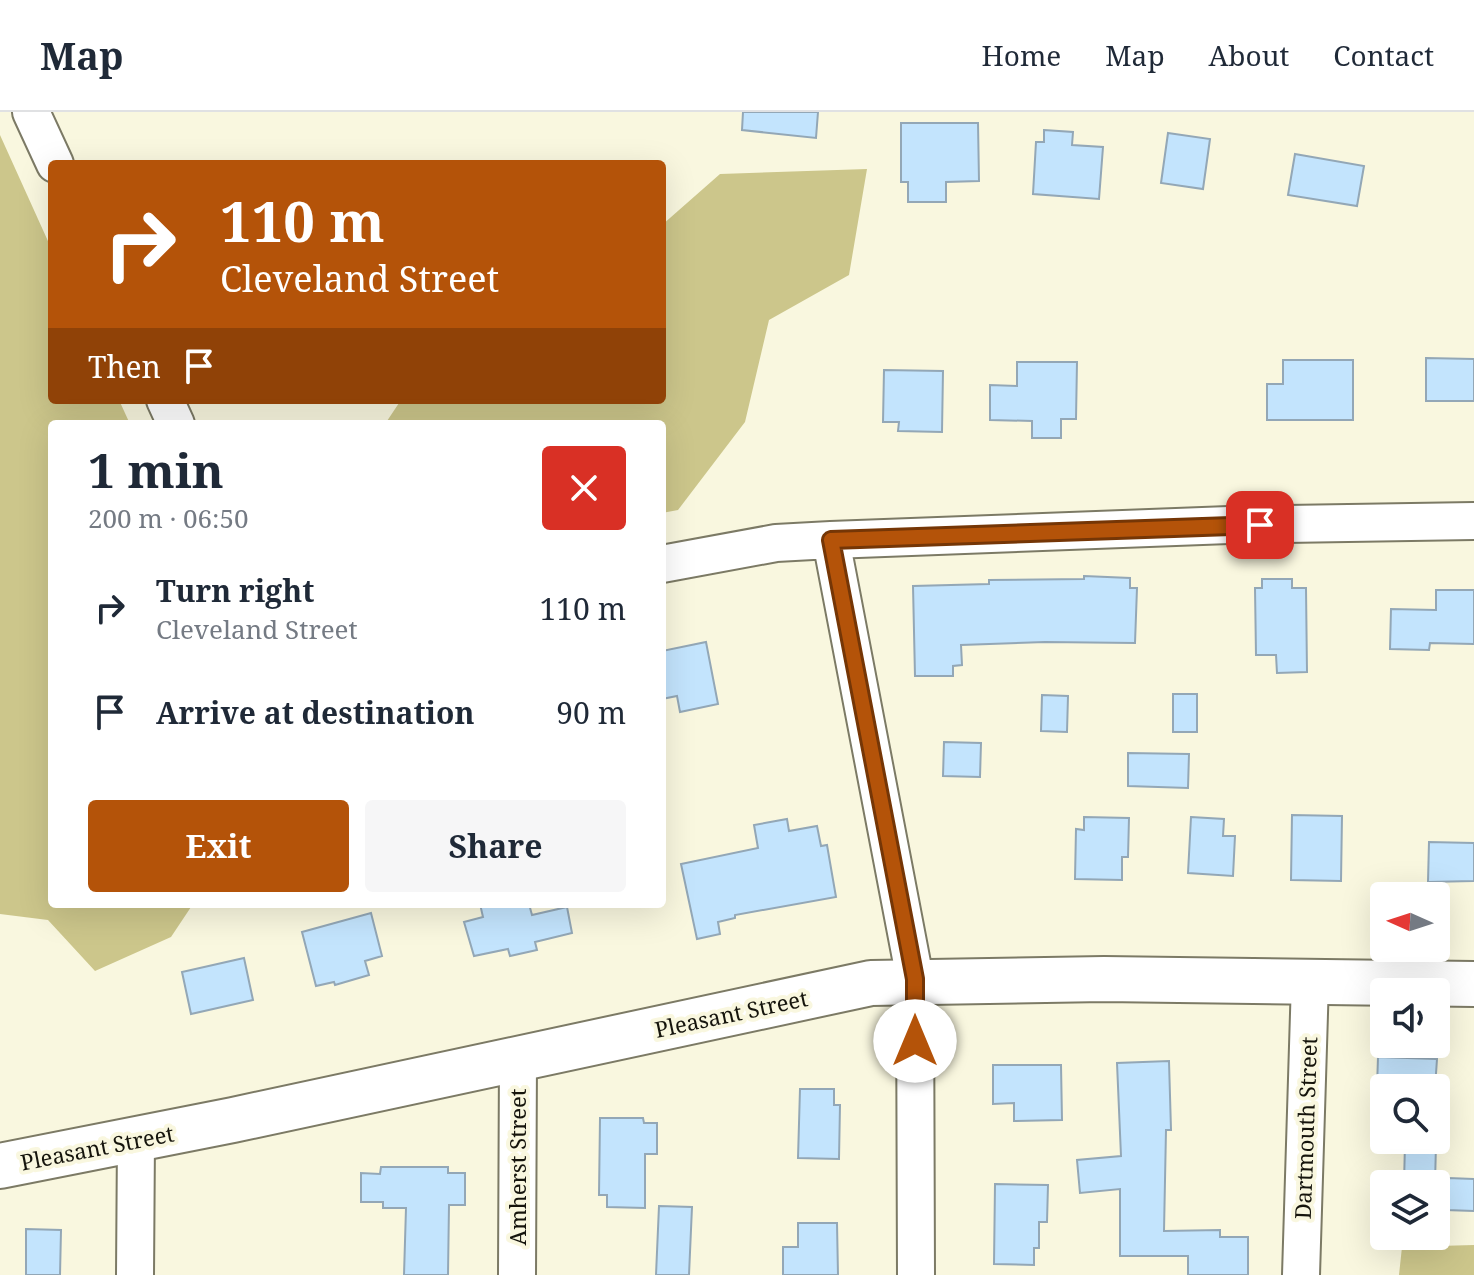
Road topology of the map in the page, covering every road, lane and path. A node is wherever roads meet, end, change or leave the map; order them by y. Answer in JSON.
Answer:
{"nodes":[{"id":1,"x":31,"y":112,"type":"edge"},
{"id":2,"x":53,"y":160,"type":"edge"},
{"id":3,"x":1474,"y":521,"type":"edge"},
{"id":4,"x":831,"y":540,"type":"junction"},
{"id":5,"x":666,"y":563,"type":"edge"},
{"id":6,"x":1310,"y":981,"type":"junction"},
{"id":7,"x":915,"y":982,"type":"junction"},
{"id":8,"x":1474,"y":984,"type":"edge"},
{"id":9,"x":518,"y":1058,"type":"junction"},
{"id":10,"x":136,"y":1139,"type":"junction"},
{"id":11,"x":0,"y":1166,"type":"edge"},
{"id":12,"x":135,"y":1275,"type":"edge"},
{"id":13,"x":517,"y":1275,"type":"edge"},
{"id":14,"x":916,"y":1275,"type":"edge"},
{"id":15,"x":1301,"y":1275,"type":"edge"}],
"edges":[{"from":1,"to":2,"type":"street"},
{"from":3,"to":4,"type":"street"},
{"from":4,"to":5,"type":"street"},
{"from":4,"to":7,"type":"street"},
{"from":6,"to":7,"type":"street","name":"Pleasant Street"},
{"from":6,"to":8,"type":"street","name":"Pleasant Street"},
{"from":6,"to":15,"type":"street","name":"Dartmouth Street"},
{"from":7,"to":9,"type":"street","name":"Pleasant Street"},
{"from":7,"to":14,"type":"street"},
{"from":9,"to":10,"type":"street","name":"Pleasant Street"},
{"from":9,"to":13,"type":"street","name":"Amherst Street"},
{"from":10,"to":11,"type":"street","name":"Pleasant Street"},
{"from":10,"to":12,"type":"street"}]}
